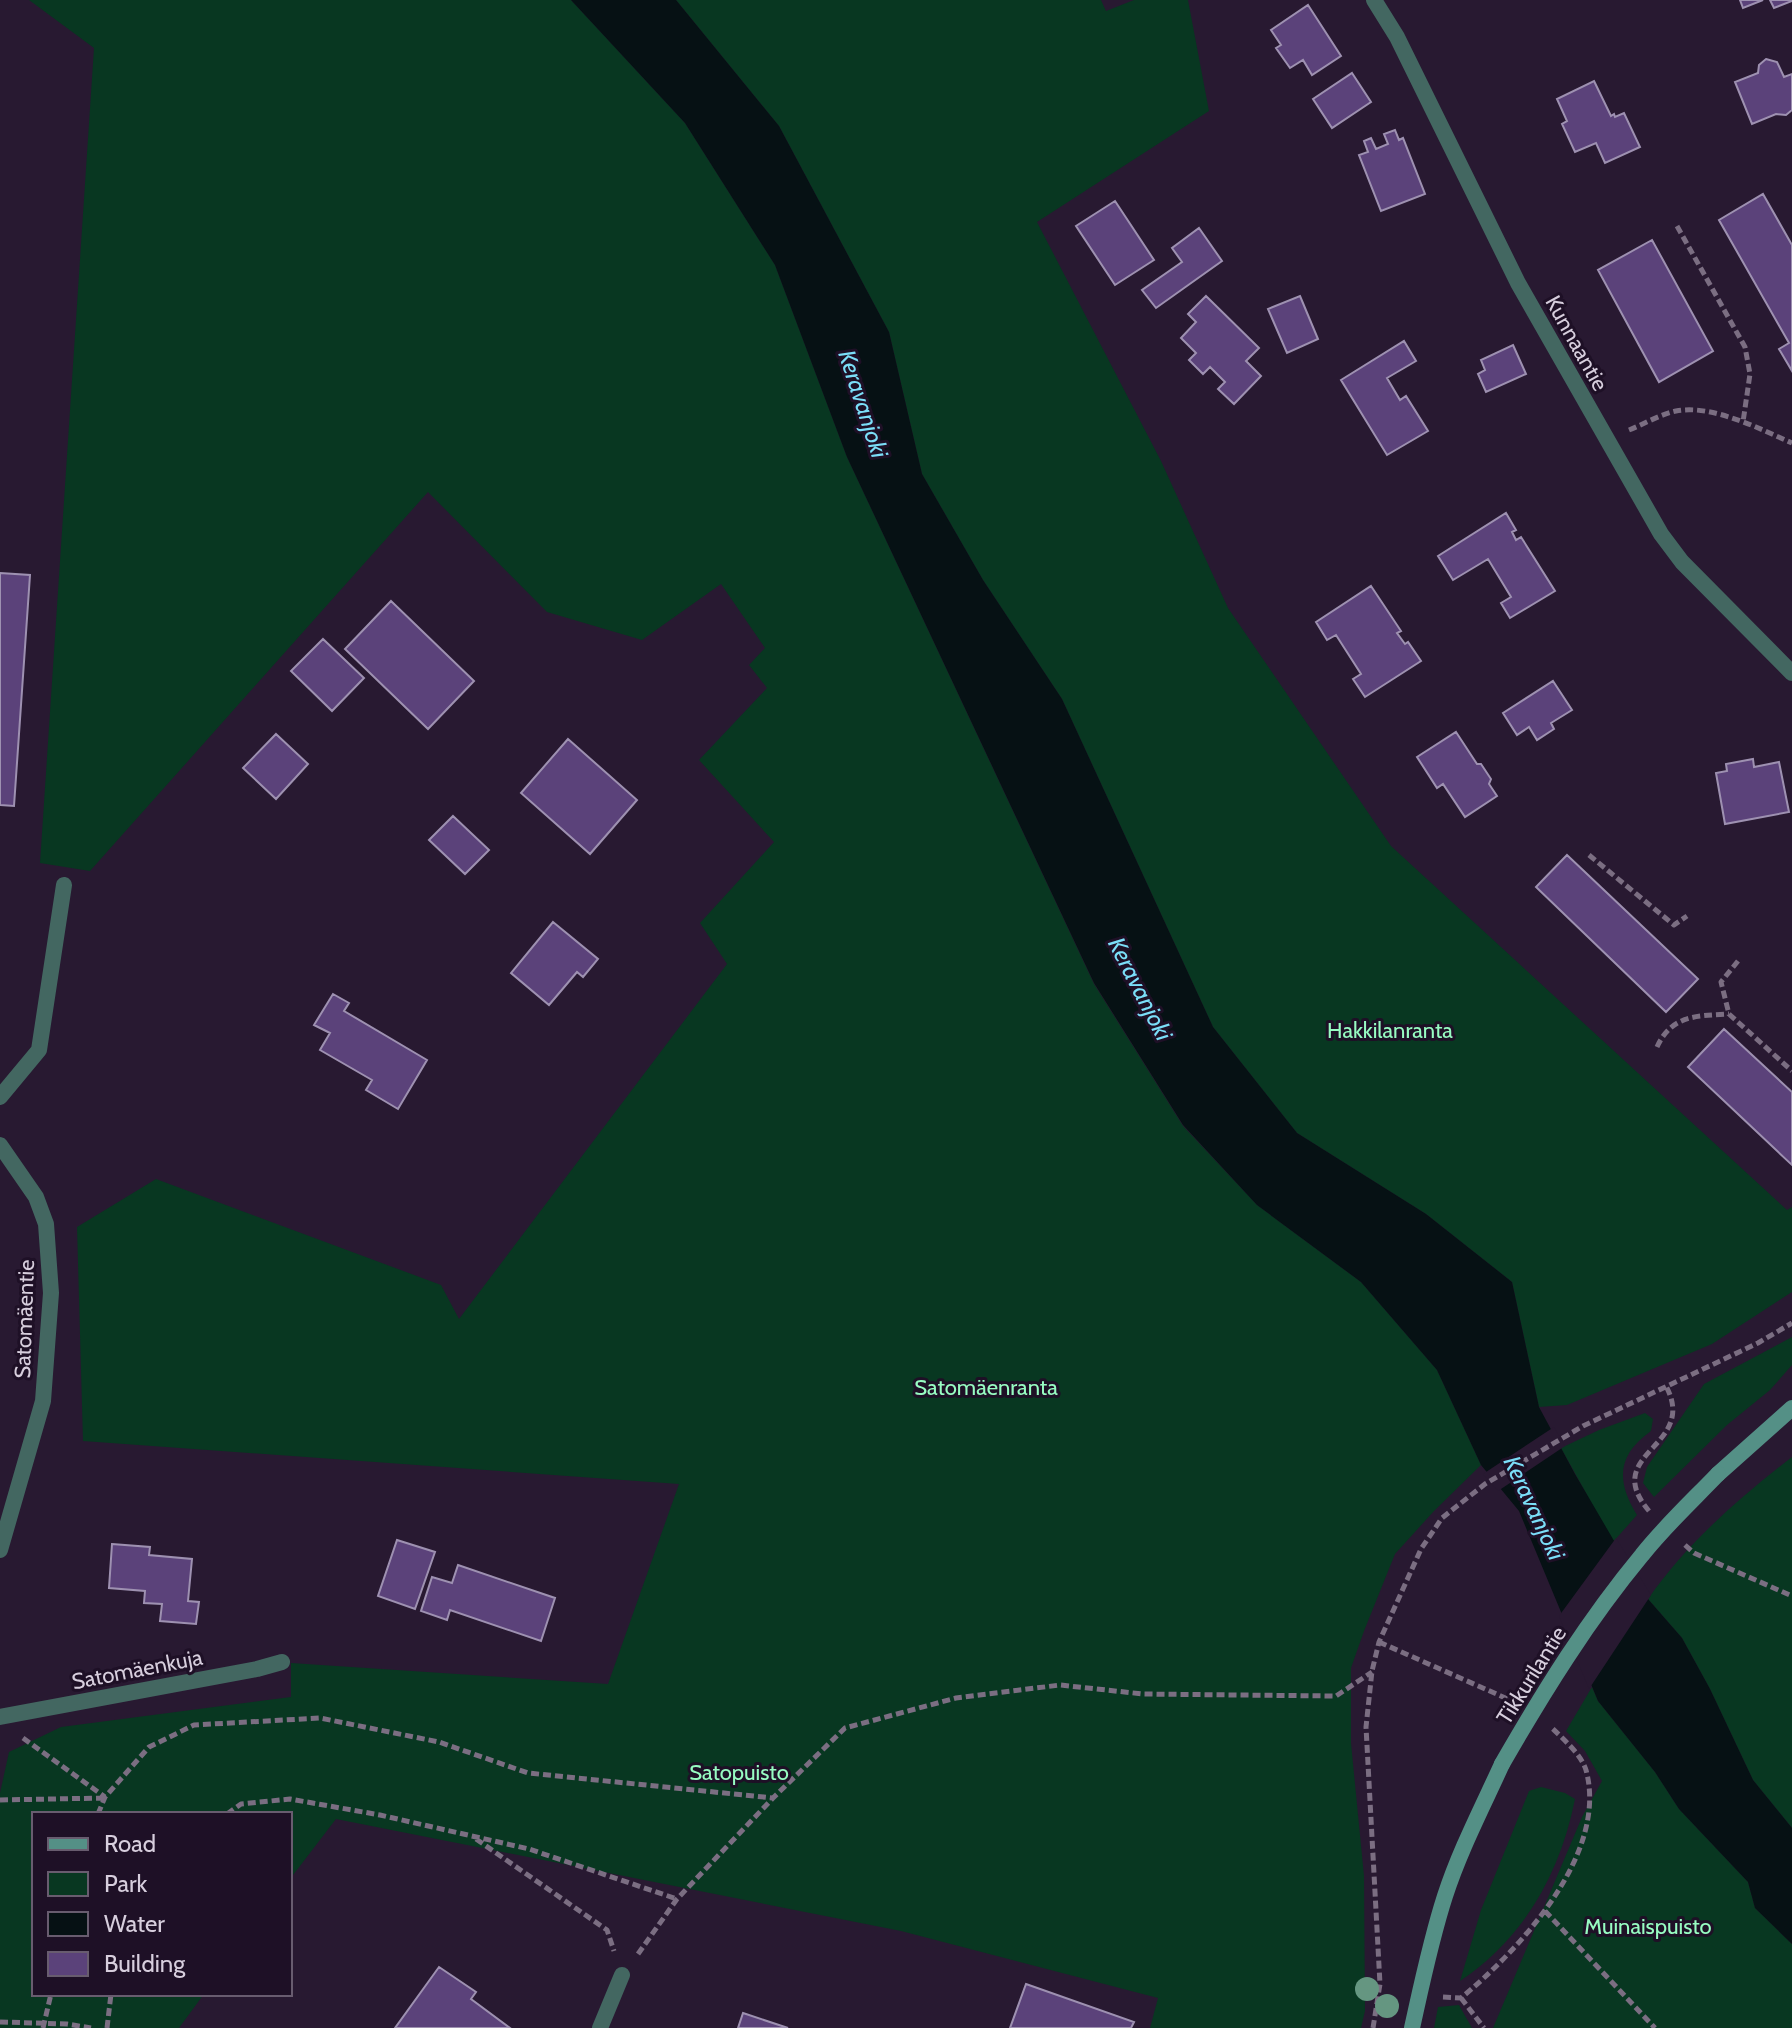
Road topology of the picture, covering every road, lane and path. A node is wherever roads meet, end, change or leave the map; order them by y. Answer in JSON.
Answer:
{"nodes":[{"id":1,"x":1374,"y":0,"type":"edge"},
{"id":2,"x":1677,"y":226,"type":"dead end"},
{"id":3,"x":1743,"y":422,"type":"junction"},
{"id":4,"x":1607,"y":441,"type":"junction"},
{"id":5,"x":1792,"y":443,"type":"edge"},
{"id":6,"x":1792,"y":673,"type":"edge"},
{"id":7,"x":1589,"y":855,"type":"dead end"},
{"id":8,"x":64,"y":885,"type":"dead end"},
{"id":9,"x":1687,"y":916,"type":"dead end"},
{"id":10,"x":1738,"y":961,"type":"dead end"},
{"id":11,"x":1729,"y":1014,"type":"junction"},
{"id":12,"x":1657,"y":1047,"type":"dead end"},
{"id":13,"x":1792,"y":1071,"type":"edge"},
{"id":14,"x":0,"y":1097,"type":"edge"},
{"id":15,"x":0,"y":1145,"type":"edge"},
{"id":16,"x":1792,"y":1323,"type":"edge"},
{"id":17,"x":1792,"y":1408,"type":"edge"},
{"id":18,"x":5,"y":1514,"type":"edge"},
{"id":19,"x":0,"y":1550,"type":"edge"},
{"id":20,"x":282,"y":1662,"type":"dead end"},
{"id":21,"x":1372,"y":1671,"type":"junction"},
{"id":22,"x":6,"y":1723,"type":"edge"},
{"id":23,"x":105,"y":1797,"type":"junction"},
{"id":24,"x":773,"y":1798,"type":"junction"},
{"id":25,"x":0,"y":1800,"type":"edge"},
{"id":26,"x":99,"y":1812,"type":"edge"},
{"id":27,"x":230,"y":1812,"type":"edge"},
{"id":28,"x":472,"y":1836,"type":"junction"},
{"id":29,"x":677,"y":1899,"type":"junction"},
{"id":30,"x":1545,"y":1911,"type":"dead end"},
{"id":31,"x":622,"y":1975,"type":"junction"},
{"id":32,"x":51,"y":1996,"type":"edge"},
{"id":33,"x":111,"y":1996,"type":"edge"},
{"id":34,"x":1461,"y":1998,"type":"dead end"},
{"id":35,"x":0,"y":2022,"type":"edge"},
{"id":36,"x":44,"y":2026,"type":"edge"},
{"id":37,"x":91,"y":2028,"type":"edge"},
{"id":38,"x":107,"y":2028,"type":"edge"},
{"id":39,"x":600,"y":2028,"type":"edge"},
{"id":40,"x":1373,"y":2028,"type":"edge"},
{"id":41,"x":1412,"y":2028,"type":"edge"},
{"id":42,"x":1484,"y":2028,"type":"edge"},
{"id":43,"x":1655,"y":2028,"type":"edge"}],
"edges":[{"from":1,"to":4,"type":"street","name":"Kunnaantie"},
{"from":2,"to":3,"type":"path"},
{"from":3,"to":4,"type":"path"},
{"from":3,"to":5,"type":"path"},
{"from":4,"to":6,"type":"street","name":"Kunnaantie"},
{"from":7,"to":9,"type":"path"},
{"from":8,"to":14,"type":"street"},
{"from":10,"to":11,"type":"path"},
{"from":11,"to":12,"type":"path"},
{"from":11,"to":13,"type":"path"},
{"from":15,"to":18,"type":"street","name":"Satomäentie"},
{"from":16,"to":21,"type":"path"},
{"from":17,"to":41,"type":"main road","name":"Tikkurilantie","bridge":true},
{"from":18,"to":19,"type":"street","name":"Satomäentie"},
{"from":20,"to":22,"type":"street","name":"Satomäenkuja"},
{"from":21,"to":24,"type":"path"},
{"from":21,"to":40,"type":"path"},
{"from":22,"to":23,"type":"path"},
{"from":23,"to":24,"type":"path"},
{"from":23,"to":25,"type":"path"},
{"from":23,"to":26,"type":"path"},
{"from":24,"to":29,"type":"path"},
{"from":27,"to":28,"type":"path"},
{"from":28,"to":29,"type":"path"},
{"from":28,"to":31,"type":"path"},
{"from":29,"to":31,"type":"path"},
{"from":30,"to":43,"type":"path"},
{"from":31,"to":39,"type":"street"},
{"from":32,"to":36,"type":"path"},
{"from":33,"to":38,"type":"path"},
{"from":34,"to":42,"type":"path"},
{"from":35,"to":36,"type":"path"},
{"from":36,"to":37,"type":"path"}]}
